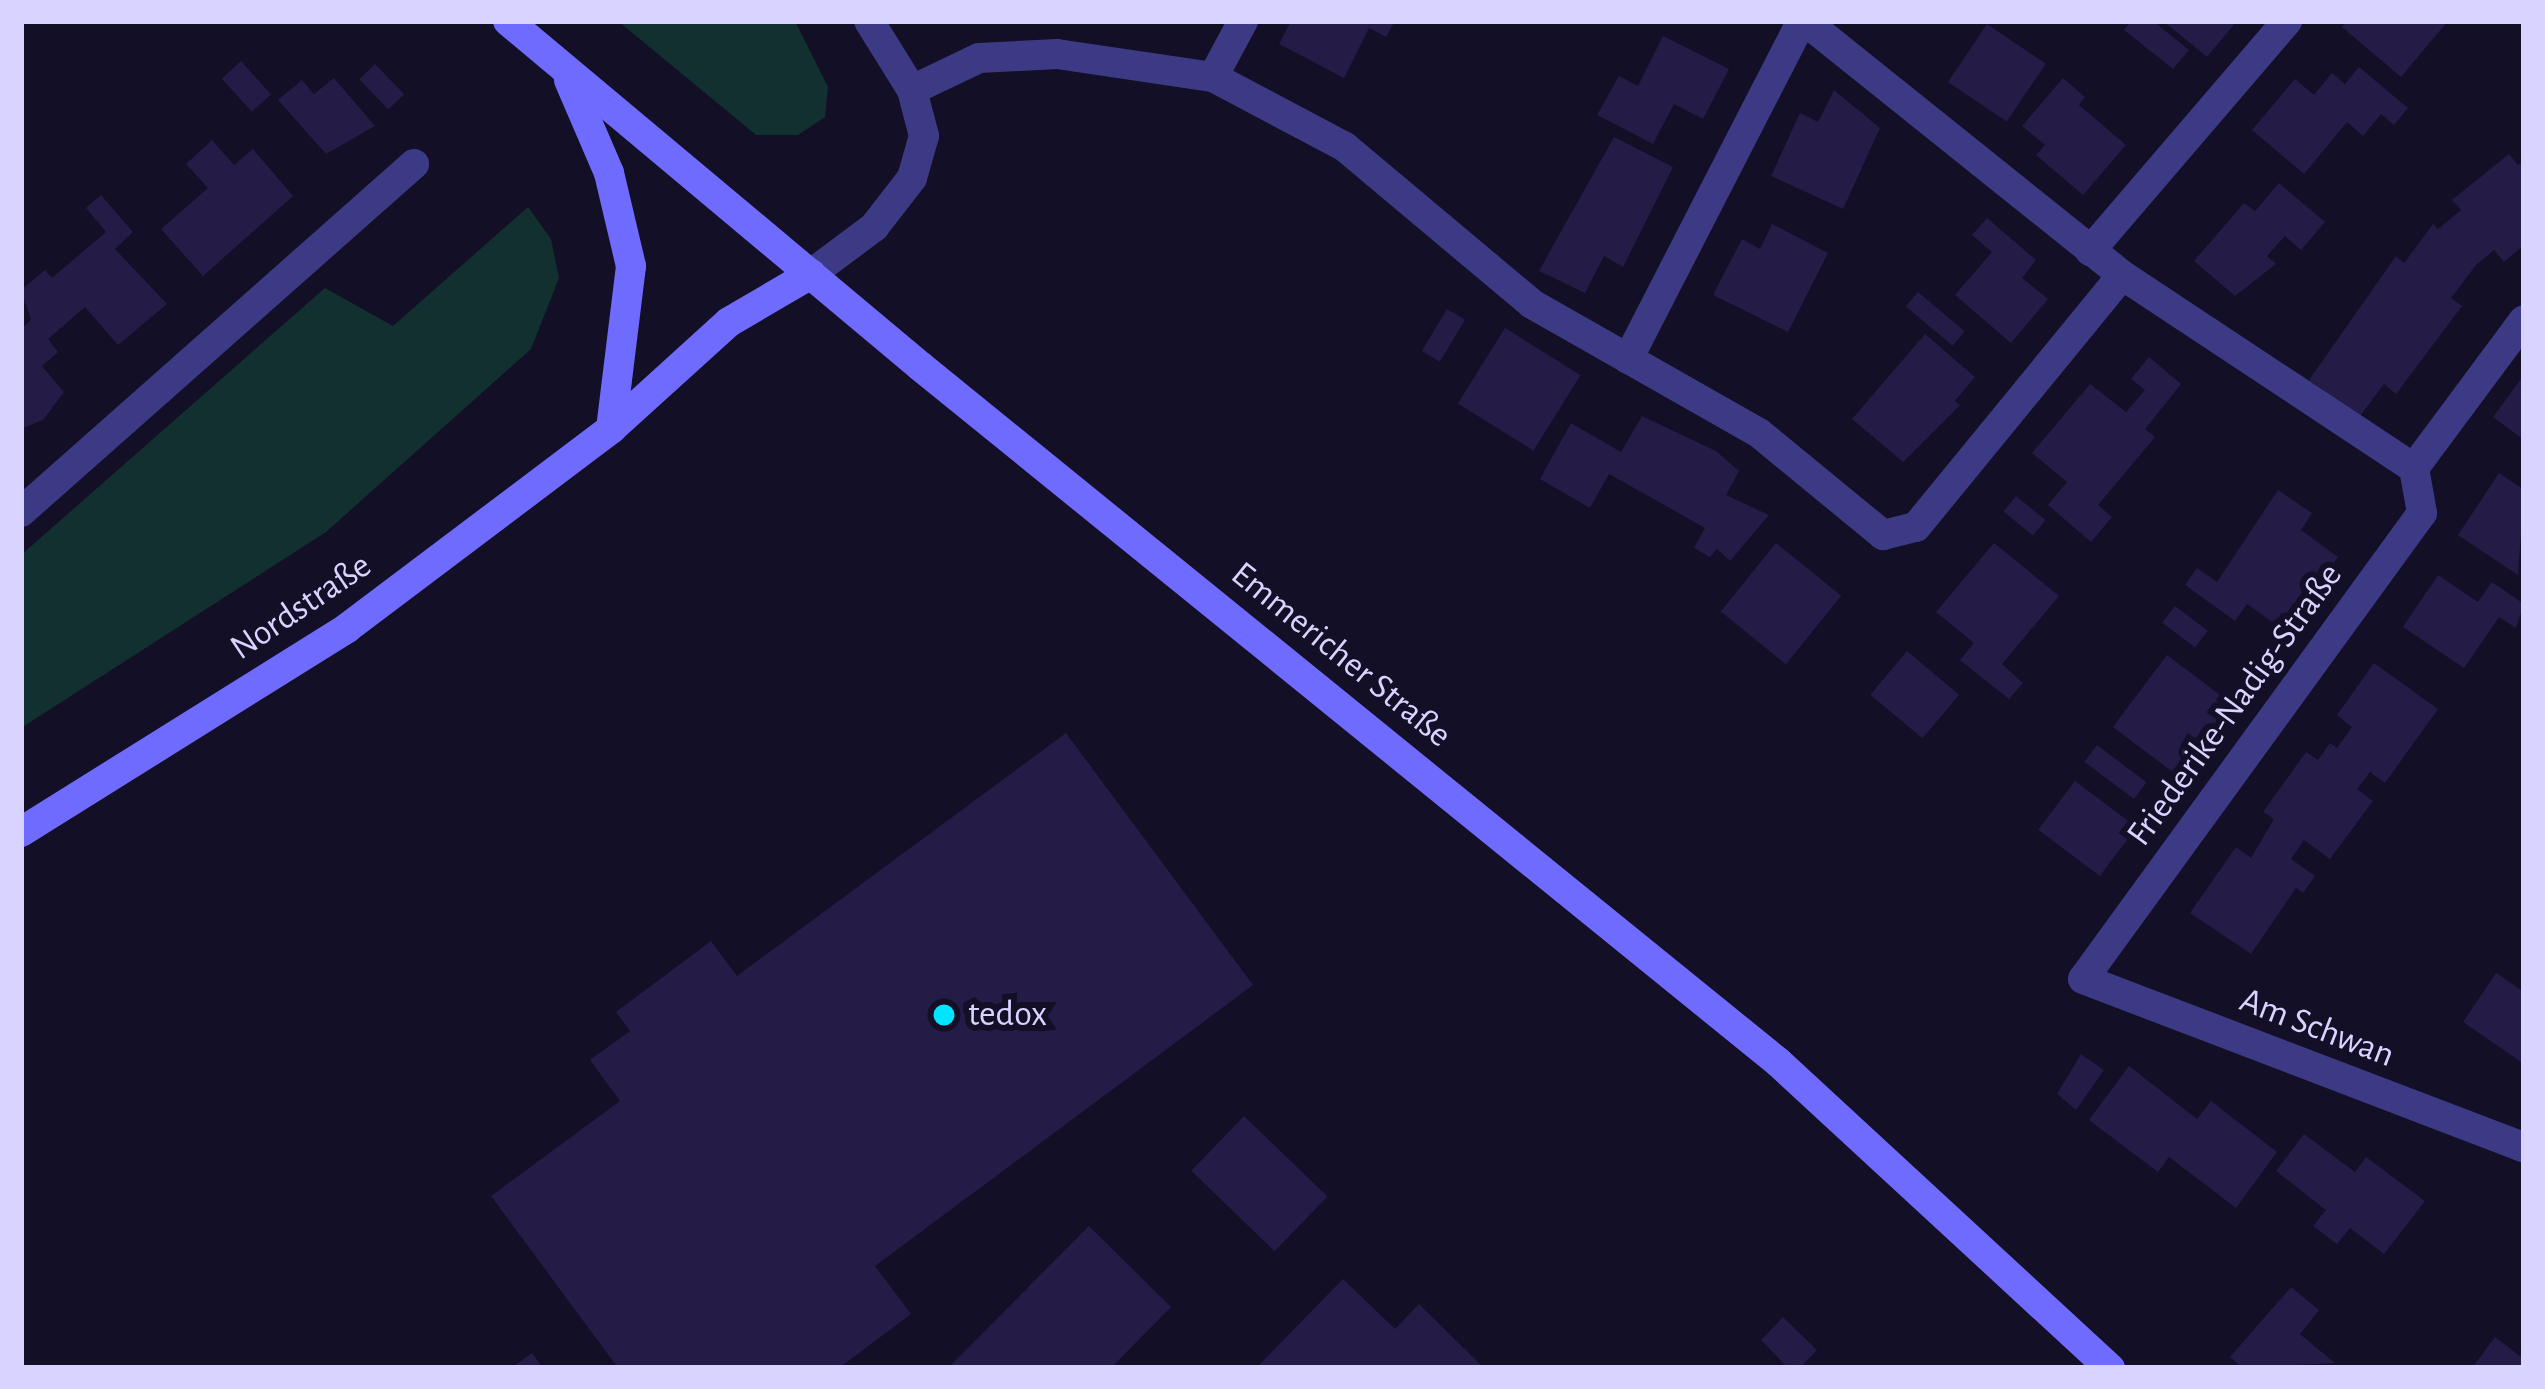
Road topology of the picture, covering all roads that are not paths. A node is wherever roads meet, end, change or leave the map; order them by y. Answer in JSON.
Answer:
{"nodes":[{"id":1,"x":508,"y":21,"type":"edge"},
{"id":2,"x":869,"y":21,"type":"edge"},
{"id":3,"x":1243,"y":21,"type":"edge"},
{"id":4,"x":1803,"y":21,"type":"edge"},
{"id":5,"x":2287,"y":21,"type":"edge"},
{"id":6,"x":566,"y":74,"type":"junction"},
{"id":7,"x":1213,"y":77,"type":"junction"},
{"id":8,"x":912,"y":90,"type":"junction"},
{"id":9,"x":415,"y":164,"type":"dead end"},
{"id":10,"x":2090,"y":251,"type":"junction"},
{"id":11,"x":811,"y":274,"type":"junction"},
{"id":12,"x":2122,"y":275,"type":"junction"},
{"id":13,"x":2524,"y":320,"type":"edge"},
{"id":14,"x":1628,"y":358,"type":"junction"},
{"id":15,"x":611,"y":429,"type":"junction"},
{"id":16,"x":2414,"y":468,"type":"junction"},
{"id":17,"x":21,"y":512,"type":"edge"},
{"id":18,"x":21,"y":832,"type":"edge"},
{"id":19,"x":2083,"y":979,"type":"joint"},
{"id":20,"x":2524,"y":1147,"type":"edge"},
{"id":21,"x":2110,"y":1368,"type":"edge"}],
"edges":[{"from":1,"to":6,"type":"main road","name":"Emmericher Straße"},
{"from":2,"to":8,"type":"street"},
{"from":3,"to":7,"type":"street"},
{"from":4,"to":10,"type":"street"},
{"from":4,"to":14,"type":"street"},
{"from":5,"to":10,"type":"street"},
{"from":6,"to":11,"type":"main road","name":"Emmericher Straße"},
{"from":6,"to":15,"type":"main road"},
{"from":7,"to":8,"type":"street"},
{"from":7,"to":14,"type":"street"},
{"from":8,"to":11,"type":"street"},
{"from":9,"to":17,"type":"street"},
{"from":10,"to":12,"type":"street"},
{"from":11,"to":15,"type":"main road","name":"Nordstraße"},
{"from":11,"to":21,"type":"main road","name":"Emmericher Straße"},
{"from":12,"to":14,"type":"street"},
{"from":12,"to":16,"type":"street"},
{"from":13,"to":16,"type":"street"},
{"from":15,"to":18,"type":"main road","name":"Nordstraße"},
{"from":16,"to":19,"type":"street","name":"Friederike-Nadig-Straße"},
{"from":19,"to":20,"type":"street","name":"Am Schwan"}]}
